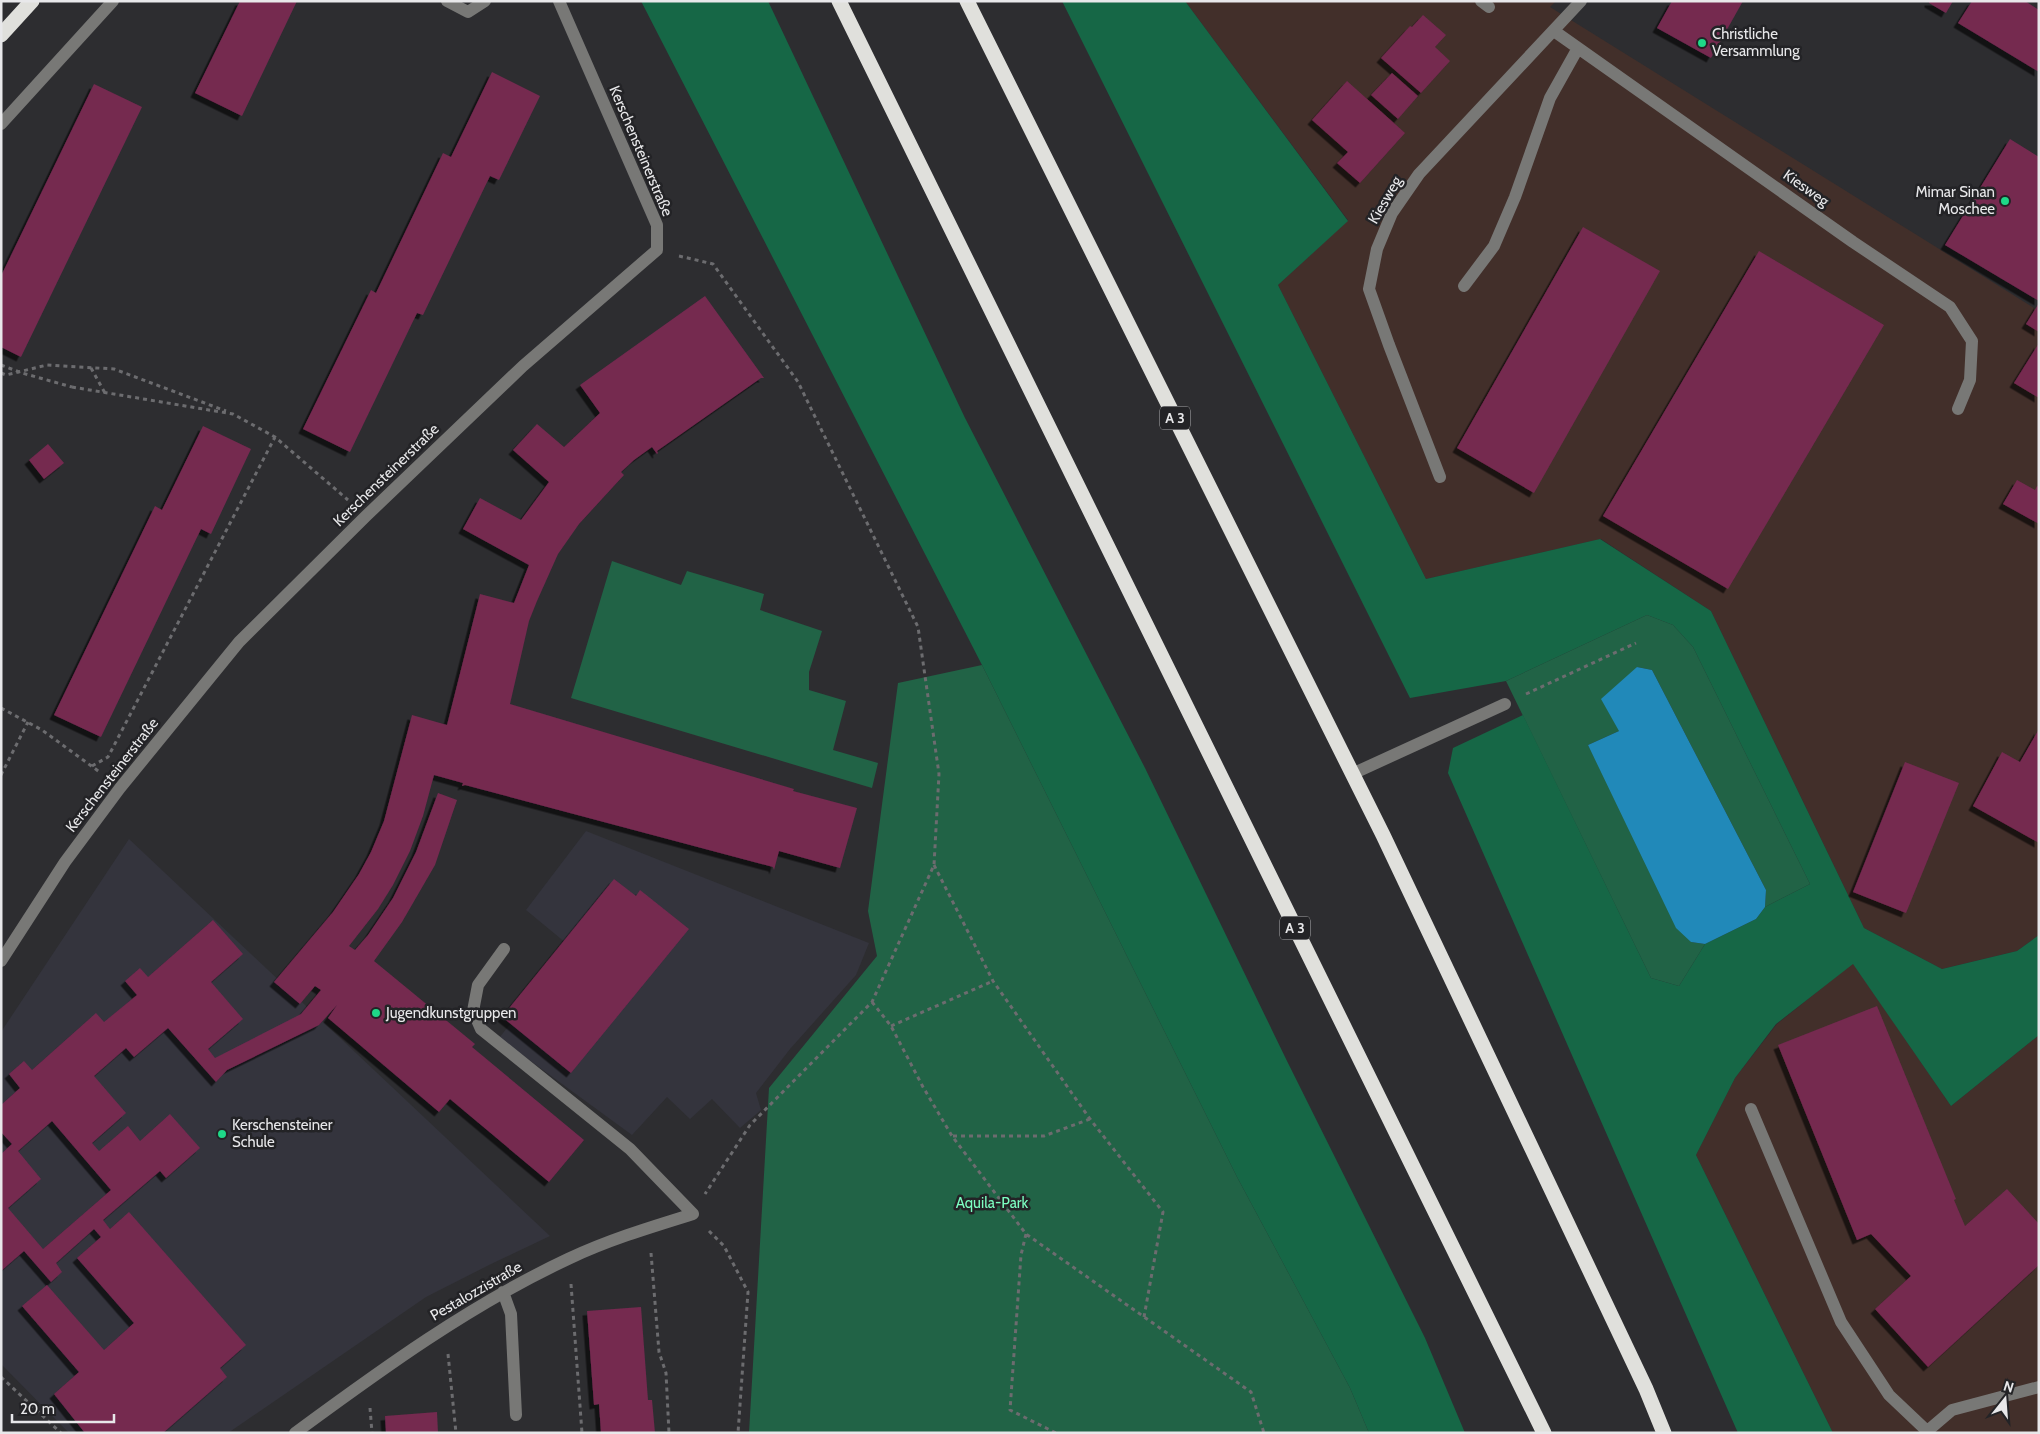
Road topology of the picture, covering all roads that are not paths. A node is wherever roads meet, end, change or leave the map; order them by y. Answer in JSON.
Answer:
{"nodes":[{"id":1,"x":32,"y":1,"type":"edge"},
{"id":2,"x":113,"y":1,"type":"edge"},
{"id":3,"x":447,"y":1,"type":"edge"},
{"id":4,"x":485,"y":1,"type":"edge"},
{"id":5,"x":560,"y":1,"type":"edge"},
{"id":6,"x":839,"y":1,"type":"edge"},
{"id":7,"x":967,"y":1,"type":"edge"},
{"id":8,"x":1581,"y":1,"type":"edge"},
{"id":9,"x":1554,"y":31,"type":"junction"},
{"id":10,"x":1,"y":35,"type":"edge"},
{"id":11,"x":1578,"y":48,"type":"junction"},
{"id":12,"x":1,"y":124,"type":"edge"},
{"id":13,"x":1464,"y":286,"type":"dead end"},
{"id":14,"x":1958,"y":409,"type":"dead end"},
{"id":15,"x":1440,"y":477,"type":"dead end"},
{"id":16,"x":1505,"y":704,"type":"road end"},
{"id":17,"x":1352,"y":774,"type":"junction"},
{"id":18,"x":504,"y":949,"type":"dead end"},
{"id":19,"x":1,"y":961,"type":"edge"},
{"id":20,"x":1751,"y":1110,"type":"dead end"},
{"id":21,"x":503,"y":1292,"type":"junction"},
{"id":22,"x":2039,"y":1387,"type":"edge"},
{"id":23,"x":516,"y":1415,"type":"dead end"},
{"id":24,"x":297,"y":1432,"type":"edge"},
{"id":25,"x":1926,"y":1432,"type":"edge"},
{"id":26,"x":1544,"y":1433,"type":"edge"},
{"id":27,"x":1664,"y":1433,"type":"edge"}],
"edges":[{"from":1,"to":10,"type":"highway"},
{"from":2,"to":12,"type":"street"},
{"from":3,"to":4,"type":"street"},
{"from":5,"to":19,"type":"street","name":"Kerschensteinerstraße"},
{"from":6,"to":26,"type":"highway","number":"A 3"},
{"from":7,"to":17,"type":"highway","number":"A 3"},
{"from":8,"to":9,"type":"street","name":"Kiesweg"},
{"from":9,"to":11,"type":"street","name":"Kiesweg"},
{"from":9,"to":15,"type":"street","name":"Kiesweg"},
{"from":11,"to":13,"type":"street"},
{"from":11,"to":14,"type":"street","name":"Kiesweg"},
{"from":16,"to":17,"type":"street"},
{"from":17,"to":27,"type":"highway","number":"A 3"},
{"from":18,"to":21,"type":"street","name":"Pestalozzistraße"},
{"from":20,"to":25,"type":"street"},
{"from":21,"to":23,"type":"street"},
{"from":21,"to":24,"type":"street","name":"Pestalozzistraße"},
{"from":22,"to":25,"type":"street"}]}
